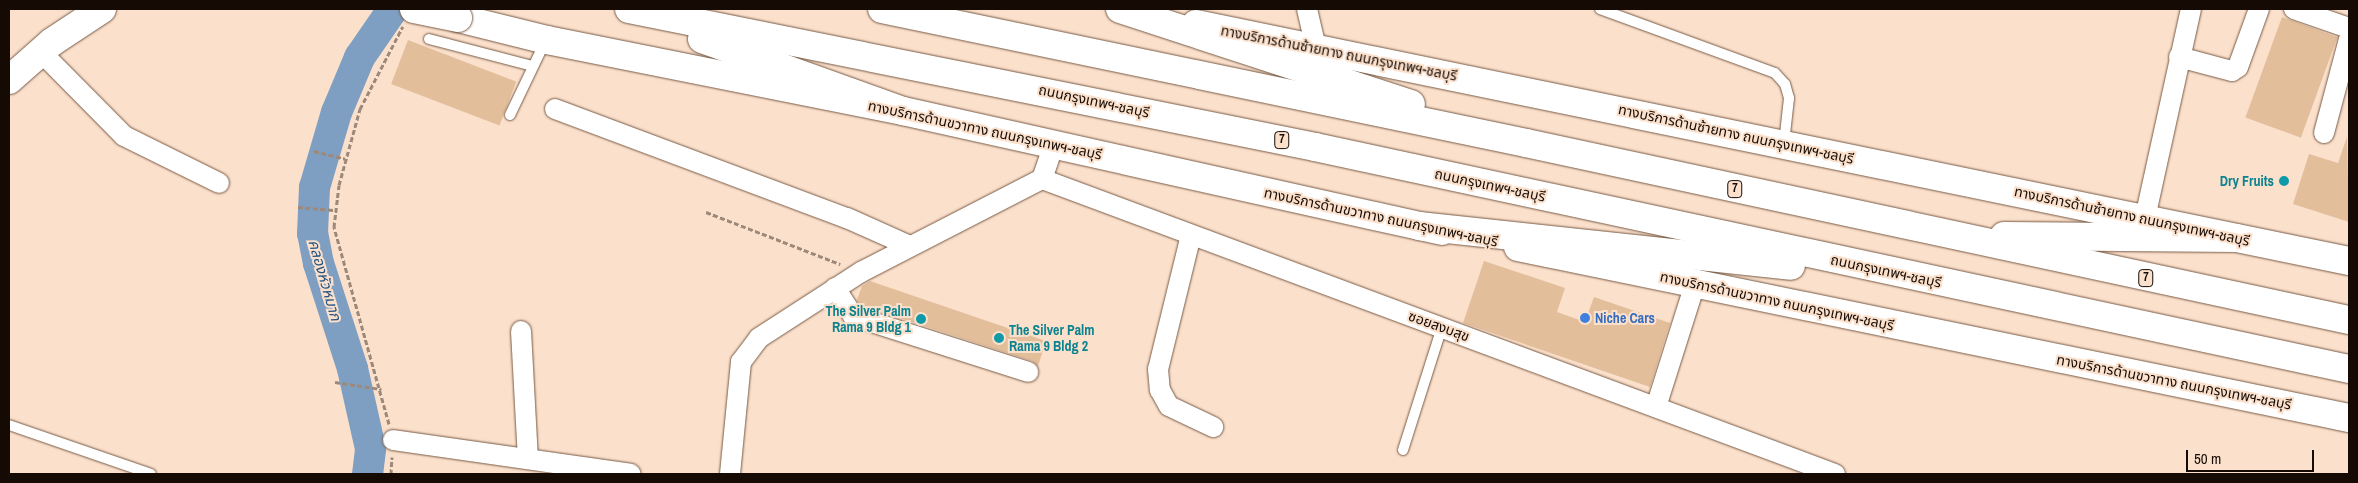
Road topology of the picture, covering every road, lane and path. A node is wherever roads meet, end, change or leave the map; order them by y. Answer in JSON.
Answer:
{"nodes":[{"id":1,"x":102,"y":9,"type":"edge"},
{"id":2,"x":615,"y":9,"type":"edge"},
{"id":3,"x":629,"y":9,"type":"edge"},
{"id":4,"x":882,"y":9,"type":"edge"},
{"id":5,"x":1121,"y":9,"type":"edge"},
{"id":6,"x":1307,"y":9,"type":"edge"},
{"id":7,"x":1600,"y":9,"type":"edge"},
{"id":8,"x":2191,"y":9,"type":"edge"},
{"id":9,"x":2259,"y":9,"type":"edge"},
{"id":10,"x":2294,"y":9,"type":"edge"},
{"id":11,"x":410,"y":16,"type":"edge"},
{"id":12,"x":2349,"y":28,"type":"edge"},
{"id":13,"x":429,"y":39,"type":"dead end"},
{"id":14,"x":2349,"y":39,"type":"edge"},
{"id":15,"x":547,"y":40,"type":"junction"},
{"id":16,"x":1316,"y":48,"type":"junction"},
{"id":17,"x":40,"y":52,"type":"junction"},
{"id":18,"x":2179,"y":57,"type":"junction"},
{"id":19,"x":532,"y":66,"type":"junction"},
{"id":20,"x":9,"y":80,"type":"edge"},
{"id":21,"x":555,"y":109,"type":"dead end"},
{"id":22,"x":903,"y":111,"type":"junction"},
{"id":23,"x":510,"y":115,"type":"dead end"},
{"id":24,"x":2324,"y":132,"type":"dead end"},
{"id":25,"x":1526,"y":143,"type":"junction"},
{"id":26,"x":1784,"y":144,"type":"junction"},
{"id":27,"x":1054,"y":145,"type":"junction"},
{"id":28,"x":314,"y":151,"type":"dead end"},
{"id":29,"x":345,"y":159,"type":"junction"},
{"id":30,"x":1042,"y":178,"type":"junction"},
{"id":31,"x":219,"y":183,"type":"dead end"},
{"id":32,"x":298,"y":206,"type":"dead end"},
{"id":33,"x":336,"y":210,"type":"junction"},
{"id":34,"x":706,"y":212,"type":"dead end"},
{"id":35,"x":2145,"y":218,"type":"junction"},
{"id":36,"x":1419,"y":226,"type":"junction"},
{"id":37,"x":1191,"y":234,"type":"junction"},
{"id":38,"x":1943,"y":235,"type":"junction"},
{"id":39,"x":2236,"y":238,"type":"junction"},
{"id":40,"x":910,"y":246,"type":"junction"},
{"id":41,"x":2349,"y":261,"type":"edge"},
{"id":42,"x":861,"y":272,"type":"junction"},
{"id":43,"x":1932,"y":281,"type":"junction"},
{"id":44,"x":1695,"y":284,"type":"junction"},
{"id":45,"x":835,"y":288,"type":"junction"},
{"id":46,"x":2349,"y":320,"type":"edge"},
{"id":47,"x":1442,"y":327,"type":"junction"},
{"id":48,"x":521,"y":331,"type":"dead end"},
{"id":49,"x":2349,"y":369,"type":"edge"},
{"id":50,"x":1028,"y":372,"type":"dead end"},
{"id":51,"x":335,"y":382,"type":"dead end"},
{"id":52,"x":381,"y":389,"type":"junction"},
{"id":53,"x":1656,"y":407,"type":"junction"},
{"id":54,"x":2349,"y":418,"type":"edge"},
{"id":55,"x":9,"y":425,"type":"edge"},
{"id":56,"x":1213,"y":427,"type":"dead end"},
{"id":57,"x":393,"y":440,"type":"junction"},
{"id":58,"x":1403,"y":450,"type":"dead end"},
{"id":59,"x":528,"y":459,"type":"junction"},
{"id":60,"x":151,"y":474,"type":"edge"},
{"id":61,"x":391,"y":474,"type":"edge"},
{"id":62,"x":631,"y":474,"type":"edge"},
{"id":63,"x":730,"y":474,"type":"edge"},
{"id":64,"x":1835,"y":474,"type":"edge"}],
"edges":[{"from":1,"to":17,"type":"main road"},
{"from":2,"to":22,"type":"main road"},
{"from":3,"to":43,"type":"main road","name":"ถนนกรุงเทพฯ-ชลบุรี","number":"7"},
{"from":4,"to":25,"type":"main road","number":"7"},
{"from":5,"to":16,"type":"main road","name":"ทางบริการด้านซ้ายทาง ถนนกรุงเทพฯ-ชลบุรี"},
{"from":5,"to":25,"type":"main road"},
{"from":6,"to":16,"type":"street"},
{"from":7,"to":26,"type":"lane"},
{"from":8,"to":18,"type":"street"},
{"from":9,"to":18,"type":"street"},
{"from":10,"to":12,"type":"street"},
{"from":11,"to":15,"type":"main road","name":"ทางบริการด้านขวาทาง ถนนกรุงเทพฯ-ชลบุรี","bridge":true},
{"from":11,"to":29,"type":"path"},
{"from":13,"to":19,"type":"lane"},
{"from":14,"to":24,"type":"street"},
{"from":15,"to":19,"type":"lane"},
{"from":15,"to":22,"type":"main road","name":"ทางบริการด้านขวาทาง ถนนกรุงเทพฯ-ชลบุรี"},
{"from":16,"to":26,"type":"main road","name":"ทางบริการด้านซ้ายทาง ถนนกรุงเทพฯ-ชลบุรี"},
{"from":17,"to":20,"type":"main road"},
{"from":17,"to":31,"type":"street"},
{"from":18,"to":35,"type":"street"},
{"from":19,"to":23,"type":"lane"},
{"from":21,"to":40,"type":"street"},
{"from":22,"to":27,"type":"main road","name":"ทางบริการด้านขวาทาง ถนนกรุงเทพฯ-ชลบุรี"},
{"from":25,"to":38,"type":"main road","number":"7"},
{"from":26,"to":35,"type":"main road","name":"ทางบริการด้านซ้ายทาง ถนนกรุงเทพฯ-ชลบุรี"},
{"from":27,"to":30,"type":"street"},
{"from":27,"to":36,"type":"main road","name":"ทางบริการด้านขวาทาง ถนนกรุงเทพฯ-ชลบุรี"},
{"from":28,"to":29,"type":"path"},
{"from":29,"to":33,"type":"path"},
{"from":30,"to":37,"type":"street","name":"ซอยสงบสุข"},
{"from":30,"to":40,"type":"street"},
{"from":32,"to":33,"type":"path"},
{"from":33,"to":52,"type":"path"},
{"from":34,"to":42,"type":"path"},
{"from":35,"to":39,"type":"main road","name":"ทางบริการด้านซ้ายทาง ถนนกรุงเทพฯ-ชลบุรี"},
{"from":36,"to":43,"type":"main road"},
{"from":36,"to":44,"type":"main road","name":"ทางบริการด้านขวาทาง ถนนกรุงเทพฯ-ชลบุรี"},
{"from":37,"to":47,"type":"street","name":"ซอยสงบสุข"},
{"from":37,"to":56,"type":"street"},
{"from":38,"to":39,"type":"main road"},
{"from":38,"to":46,"type":"main road","number":"7"},
{"from":39,"to":41,"type":"main road","name":"ทางบริการด้านซ้ายทาง ถนนกรุงเทพฯ-ชลบุรี"},
{"from":40,"to":42,"type":"street"},
{"from":42,"to":45,"type":"street"},
{"from":43,"to":49,"type":"main road","name":"ถนนกรุงเทพฯ-ชลบุรี","number":"7"},
{"from":44,"to":53,"type":"street"},
{"from":44,"to":54,"type":"main road","name":"ทางบริการด้านขวาทาง ถนนกรุงเทพฯ-ชลบุรี"},
{"from":45,"to":50,"type":"street"},
{"from":45,"to":63,"type":"street"},
{"from":47,"to":53,"type":"street","name":"ซอยสงบสุข"},
{"from":47,"to":58,"type":"lane"},
{"from":48,"to":59,"type":"street"},
{"from":51,"to":52,"type":"path"},
{"from":52,"to":57,"type":"path"},
{"from":53,"to":64,"type":"street","name":"ซอยสงบสุข"},
{"from":55,"to":60,"type":"lane"},
{"from":57,"to":59,"type":"street"},
{"from":57,"to":61,"type":"path"},
{"from":59,"to":62,"type":"street"}]}
